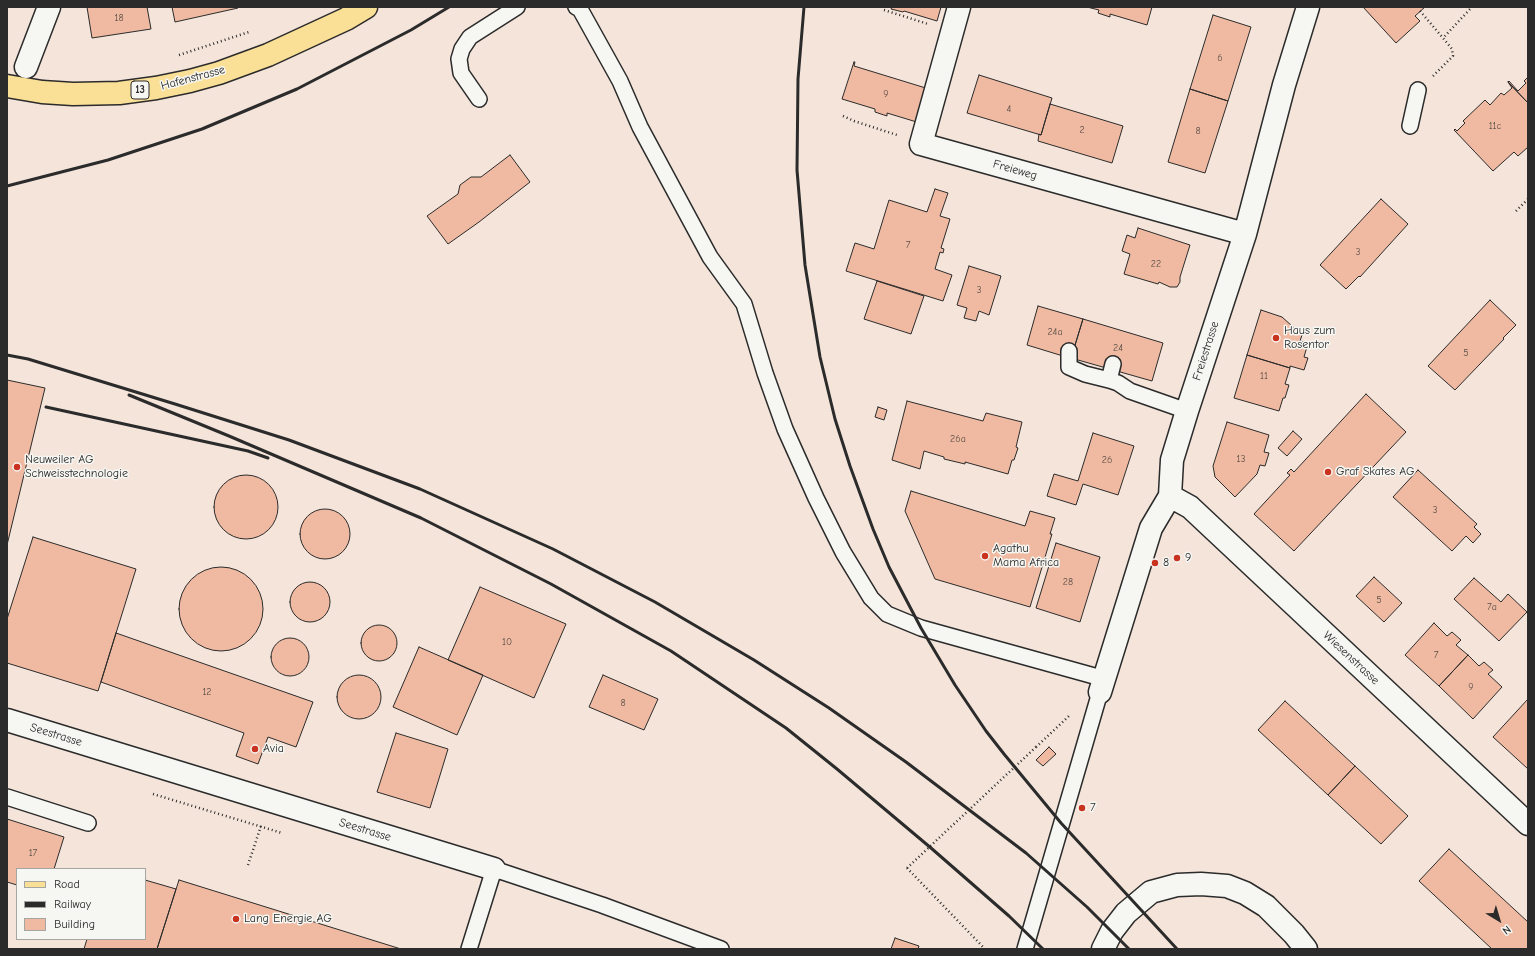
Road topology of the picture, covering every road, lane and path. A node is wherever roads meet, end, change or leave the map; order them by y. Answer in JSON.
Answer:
{"nodes":[{"id":1,"x":49,"y":7,"type":"edge"},
{"id":2,"x":366,"y":7,"type":"edge"},
{"id":3,"x":517,"y":7,"type":"edge"},
{"id":4,"x":576,"y":7,"type":"edge"},
{"id":5,"x":959,"y":7,"type":"edge"},
{"id":6,"x":1472,"y":7,"type":"edge"},
{"id":7,"x":1302,"y":9,"type":"edge"},
{"id":8,"x":884,"y":10,"type":"dead end"},
{"id":9,"x":1420,"y":11,"type":"dead end"},
{"id":10,"x":952,"y":31,"type":"junction"},
{"id":11,"x":252,"y":32,"type":"dead end"},
{"id":12,"x":1443,"y":38,"type":"junction"},
{"id":13,"x":172,"y":57,"type":"dead end"},
{"id":14,"x":26,"y":67,"type":"dead end"},
{"id":15,"x":1438,"y":70,"type":"dead end"},
{"id":16,"x":7,"y":86,"type":"edge"},
{"id":17,"x":1418,"y":90,"type":"dead end"},
{"id":18,"x":479,"y":98,"type":"dead end"},
{"id":19,"x":843,"y":116,"type":"dead end"},
{"id":20,"x":1410,"y":126,"type":"dead end"},
{"id":21,"x":921,"y":144,"type":"junction"},
{"id":22,"x":1528,"y":199,"type":"edge"},
{"id":23,"x":1516,"y":211,"type":"dead end"},
{"id":24,"x":1245,"y":234,"type":"junction"},
{"id":25,"x":1068,"y":351,"type":"dead end"},
{"id":26,"x":1113,"y":364,"type":"dead end"},
{"id":27,"x":1109,"y":380,"type":"junction"},
{"id":28,"x":1187,"y":410,"type":"junction"},
{"id":29,"x":1170,"y":496,"type":"junction"},
{"id":30,"x":1102,"y":685,"type":"junction"},
{"id":31,"x":1070,"y":715,"type":"dead end"},
{"id":32,"x":7,"y":720,"type":"edge"},
{"id":33,"x":7,"y":797,"type":"edge"},
{"id":34,"x":269,"y":800,"type":"junction"},
{"id":35,"x":88,"y":823,"type":"dead end"},
{"id":36,"x":1528,"y":824,"type":"edge"},
{"id":37,"x":248,"y":865,"type":"dead end"},
{"id":38,"x":494,"y":869,"type":"junction"},
{"id":39,"x":469,"y":949,"type":"edge"},
{"id":40,"x":721,"y":949,"type":"edge"},
{"id":41,"x":985,"y":949,"type":"edge"},
{"id":42,"x":1025,"y":949,"type":"edge"},
{"id":43,"x":1104,"y":949,"type":"edge"},
{"id":44,"x":1306,"y":949,"type":"edge"}],
"edges":[{"from":1,"to":14,"type":"street"},
{"from":2,"to":16,"type":"main road","name":"Hafenstrasse","number":"13"},
{"from":3,"to":18,"type":"lane"},
{"from":4,"to":30,"type":"lane"},
{"from":5,"to":10,"type":"street"},
{"from":6,"to":12,"type":"path"},
{"from":7,"to":24,"type":"street","name":"Freiestrasse"},
{"from":8,"to":10,"type":"path"},
{"from":9,"to":12,"type":"path"},
{"from":10,"to":21,"type":"street"},
{"from":11,"to":13,"type":"path"},
{"from":12,"to":15,"type":"path"},
{"from":17,"to":20,"type":"lane"},
{"from":19,"to":21,"type":"path"},
{"from":21,"to":24,"type":"street","name":"Freieweg"},
{"from":22,"to":23,"type":"path"},
{"from":24,"to":28,"type":"street","name":"Freiestrasse"},
{"from":25,"to":27,"type":"lane"},
{"from":26,"to":27,"type":"lane"},
{"from":27,"to":28,"type":"lane"},
{"from":28,"to":29,"type":"street","name":"Freiestrasse"},
{"from":29,"to":30,"type":"street","name":"Freiestrasse"},
{"from":29,"to":36,"type":"street","name":"Wiesenstrasse"},
{"from":30,"to":42,"type":"lane"},
{"from":31,"to":41,"type":"path","bridge":true},
{"from":32,"to":34,"type":"street","name":"Seestrasse"},
{"from":33,"to":35,"type":"lane"},
{"from":34,"to":37,"type":"path"},
{"from":34,"to":38,"type":"street","name":"Seestrasse"},
{"from":38,"to":39,"type":"lane"},
{"from":38,"to":40,"type":"lane","name":"Seestrasse"},
{"from":43,"to":44,"type":"street"}]}
